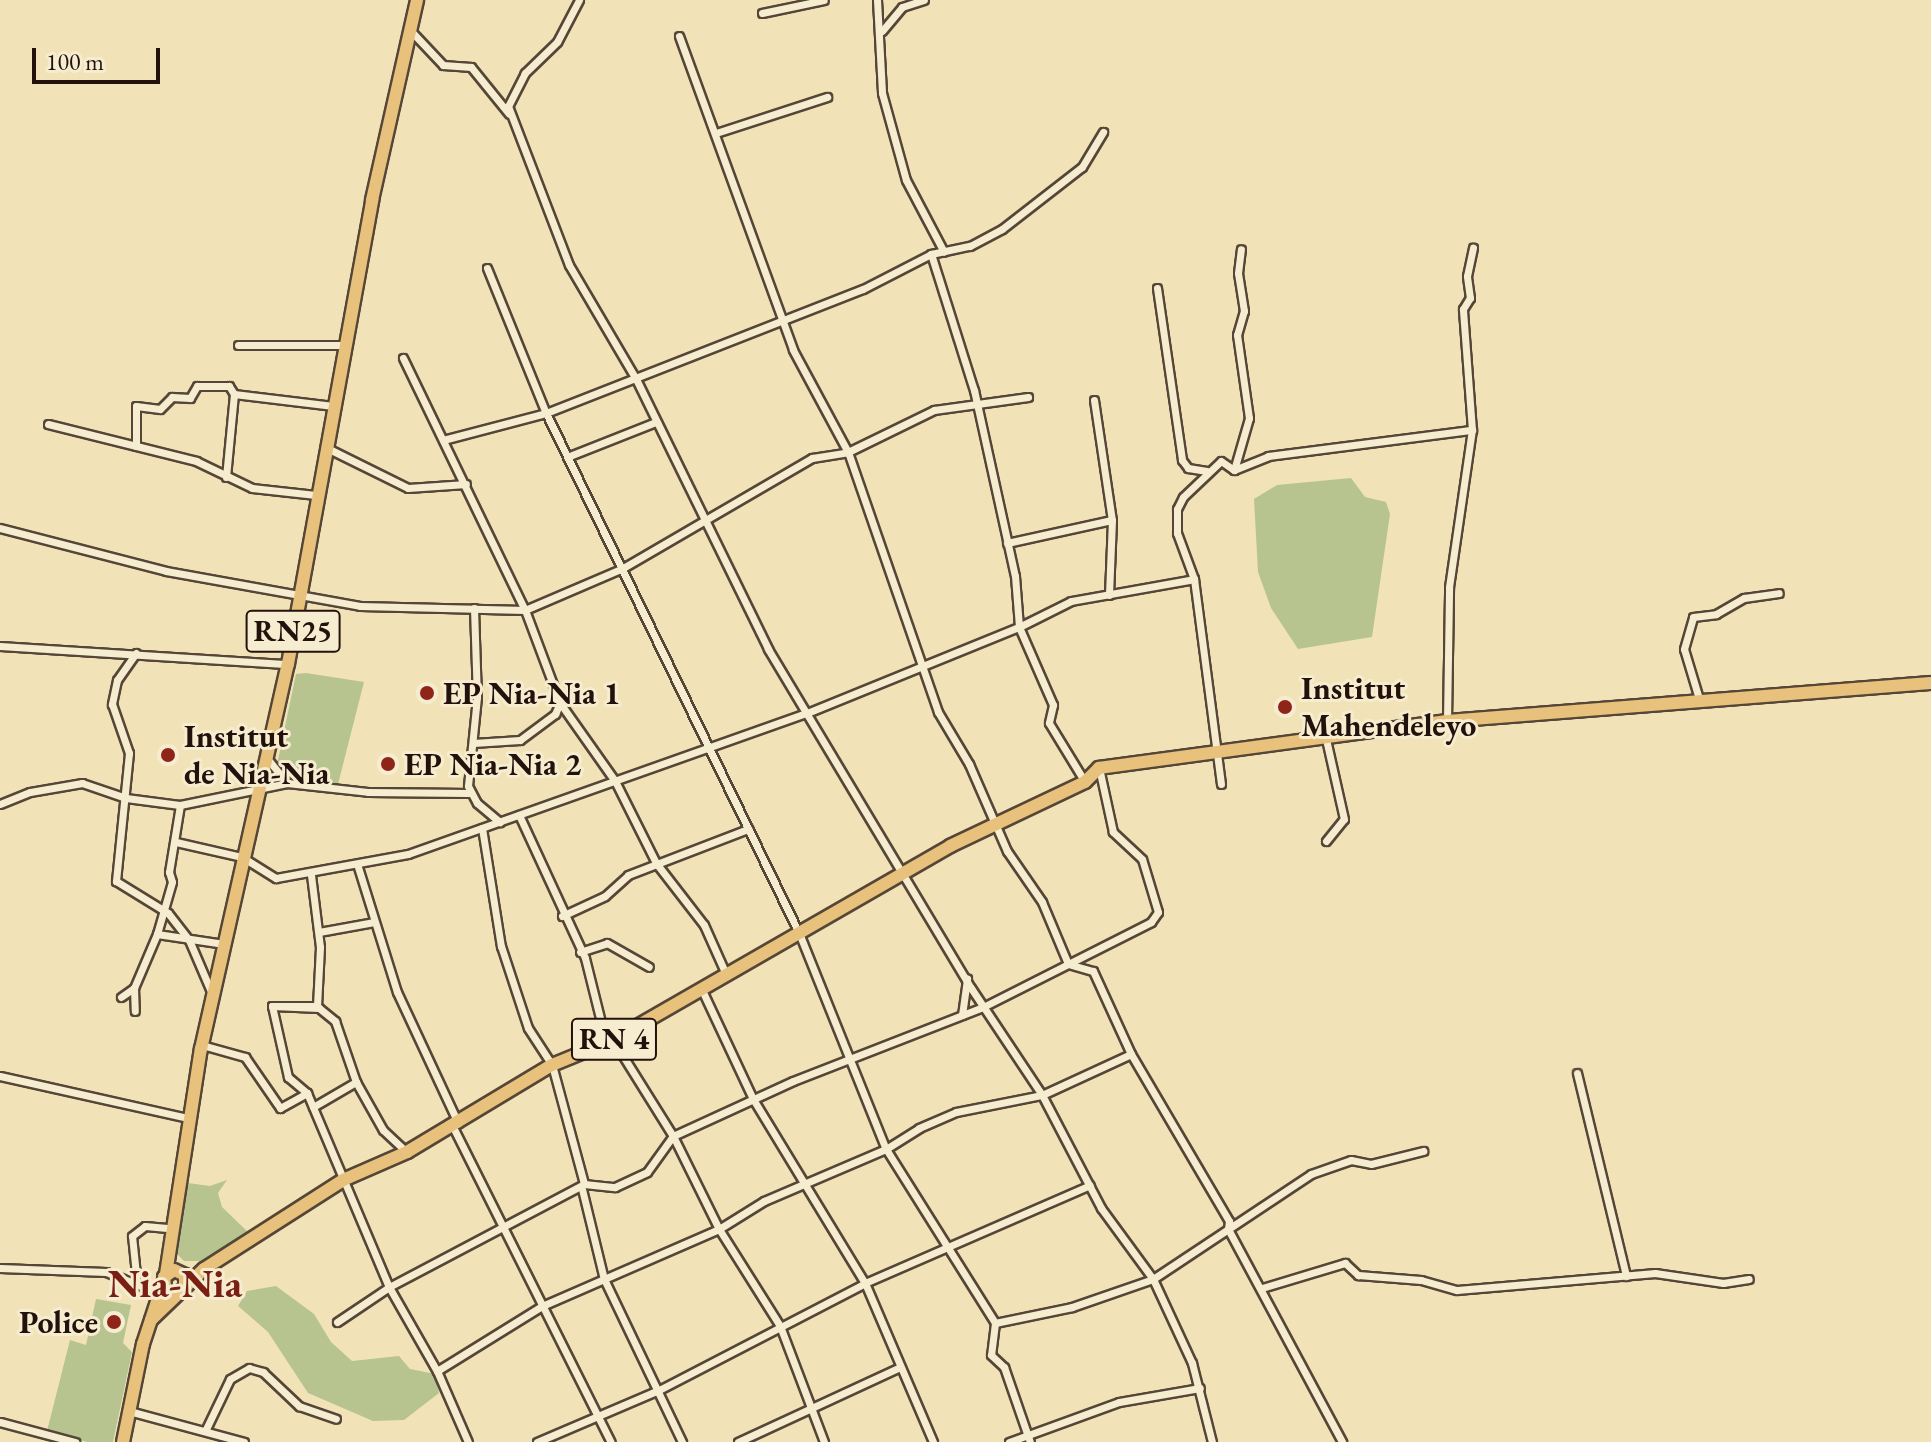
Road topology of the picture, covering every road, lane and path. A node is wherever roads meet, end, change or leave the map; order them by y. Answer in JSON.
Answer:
{"nodes":[{"id":1,"x":417,"y":0,"type":"edge"},
{"id":2,"x":579,"y":0,"type":"edge"},
{"id":3,"x":824,"y":0,"type":"edge"},
{"id":4,"x":877,"y":0,"type":"edge"},
{"id":5,"x":924,"y":0,"type":"edge"},
{"id":6,"x":762,"y":13,"type":"dead end"},
{"id":7,"x":410,"y":30,"type":"junction"},
{"id":8,"x":882,"y":31,"type":"junction"},
{"id":9,"x":679,"y":36,"type":"dead end"},
{"id":10,"x":827,"y":97,"type":"dead end"},
{"id":11,"x":509,"y":114,"type":"junction"},
{"id":12,"x":1103,"y":132,"type":"dead end"},
{"id":13,"x":716,"y":133,"type":"junction"},
{"id":14,"x":1473,"y":248,"type":"dead end"},
{"id":15,"x":1241,"y":249,"type":"dead end"},
{"id":16,"x":944,"y":252,"type":"junction"},
{"id":17,"x":931,"y":254,"type":"junction"},
{"id":18,"x":487,"y":268,"type":"dead end"},
{"id":19,"x":1157,"y":288,"type":"dead end"},
{"id":20,"x":785,"y":315,"type":"junction"},
{"id":21,"x":238,"y":345,"type":"dead end"},
{"id":22,"x":344,"y":345,"type":"junction"},
{"id":23,"x":403,"y":358,"type":"dead end"},
{"id":24,"x":636,"y":379,"type":"junction"},
{"id":25,"x":234,"y":394,"type":"junction"},
{"id":26,"x":1028,"y":397,"type":"dead end"},
{"id":27,"x":1094,"y":400,"type":"dead end"},
{"id":28,"x":976,"y":401,"type":"junction"},
{"id":29,"x":333,"y":406,"type":"junction"},
{"id":30,"x":546,"y":413,"type":"junction"},
{"id":31,"x":656,"y":422,"type":"junction"},
{"id":32,"x":48,"y":424,"type":"dead end"},
{"id":33,"x":1472,"y":430,"type":"junction"},
{"id":34,"x":443,"y":440,"type":"junction"},
{"id":35,"x":136,"y":446,"type":"junction"},
{"id":36,"x":325,"y":447,"type":"junction"},
{"id":37,"x":848,"y":452,"type":"junction"},
{"id":38,"x":567,"y":457,"type":"junction"},
{"id":39,"x":1234,"y":470,"type":"junction"},
{"id":40,"x":1207,"y":471,"type":"junction"},
{"id":41,"x":226,"y":477,"type":"junction"},
{"id":42,"x":466,"y":484,"type":"junction"},
{"id":43,"x":316,"y":495,"type":"junction"},
{"id":44,"x":702,"y":518,"type":"junction"},
{"id":45,"x":1112,"y":520,"type":"junction"},
{"id":46,"x":0,"y":528,"type":"edge"},
{"id":47,"x":1007,"y":543,"type":"junction"},
{"id":48,"x":623,"y":568,"type":"junction"},
{"id":49,"x":1194,"y":579,"type":"junction"},
{"id":50,"x":1779,"y":593,"type":"dead end"},
{"id":51,"x":1109,"y":595,"type":"junction"},
{"id":52,"x":299,"y":597,"type":"junction"},
{"id":53,"x":474,"y":608,"type":"junction"},
{"id":54,"x":525,"y":610,"type":"junction"},
{"id":55,"x":1019,"y":627,"type":"junction"},
{"id":56,"x":0,"y":646,"type":"edge"},
{"id":57,"x":136,"y":653,"type":"junction"},
{"id":58,"x":288,"y":664,"type":"junction"},
{"id":59,"x":921,"y":664,"type":"junction"},
{"id":60,"x":1931,"y":683,"type":"edge"},
{"id":61,"x":560,"y":703,"type":"junction"},
{"id":62,"x":1701,"y":704,"type":"junction"},
{"id":63,"x":807,"y":713,"type":"junction"},
{"id":64,"x":1447,"y":721,"type":"junction"},
{"id":65,"x":1326,"y":739,"type":"junction"},
{"id":66,"x":473,"y":743,"type":"junction"},
{"id":67,"x":711,"y":748,"type":"junction"},
{"id":68,"x":1217,"y":750,"type":"junction"},
{"id":69,"x":266,"y":757,"type":"junction"},
{"id":70,"x":1099,"y":768,"type":"junction"},
{"id":71,"x":615,"y":781,"type":"junction"},
{"id":72,"x":1085,"y":782,"type":"junction"},
{"id":73,"x":287,"y":783,"type":"junction"},
{"id":74,"x":1221,"y":784,"type":"dead end"},
{"id":75,"x":257,"y":792,"type":"junction"},
{"id":76,"x":469,"y":793,"type":"junction"},
{"id":77,"x":126,"y":798,"type":"junction"},
{"id":78,"x":0,"y":804,"type":"edge"},
{"id":79,"x":180,"y":805,"type":"junction"},
{"id":80,"x":519,"y":815,"type":"junction"},
{"id":81,"x":500,"y":822,"type":"junction"},
{"id":82,"x":996,"y":823,"type":"junction"},
{"id":83,"x":482,"y":828,"type":"junction"},
{"id":84,"x":748,"y":829,"type":"junction"},
{"id":85,"x":1326,"y":841,"type":"dead end"},
{"id":86,"x":176,"y":842,"type":"junction"},
{"id":87,"x":242,"y":857,"type":"junction"},
{"id":88,"x":656,"y":863,"type":"junction"},
{"id":89,"x":358,"y":867,"type":"junction"},
{"id":90,"x":903,"y":873,"type":"junction"},
{"id":91,"x":311,"y":875,"type":"junction"},
{"id":92,"x":162,"y":909,"type":"junction"},
{"id":93,"x":562,"y":916,"type":"junction"},
{"id":94,"x":374,"y":922,"type":"junction"},
{"id":95,"x":319,"y":932,"type":"junction"},
{"id":96,"x":799,"y":933,"type":"junction"},
{"id":97,"x":157,"y":934,"type":"junction"},
{"id":98,"x":189,"y":940,"type":"junction"},
{"id":99,"x":224,"y":944,"type":"junction"},
{"id":100,"x":580,"y":952,"type":"junction"},
{"id":101,"x":1068,"y":964,"type":"junction"},
{"id":102,"x":649,"y":967,"type":"dead end"},
{"id":103,"x":725,"y":972,"type":"junction"},
{"id":104,"x":967,"y":977,"type":"junction"},
{"id":105,"x":134,"y":988,"type":"junction"},
{"id":106,"x":701,"y":988,"type":"junction"},
{"id":107,"x":213,"y":996,"type":"junction"},
{"id":108,"x":121,"y":997,"type":"dead end"},
{"id":109,"x":272,"y":1006,"type":"junction"},
{"id":110,"x":985,"y":1006,"type":"junction"},
{"id":111,"x":135,"y":1011,"type":"dead end"},
{"id":112,"x":962,"y":1015,"type":"junction"},
{"id":113,"x":610,"y":1041,"type":"junction"},
{"id":114,"x":202,"y":1045,"type":"junction"},
{"id":115,"x":1131,"y":1054,"type":"junction"},
{"id":116,"x":851,"y":1059,"type":"junction"},
{"id":117,"x":552,"y":1065,"type":"junction"},
{"id":118,"x":1577,"y":1073,"type":"dead end"},
{"id":119,"x":0,"y":1076,"type":"edge"},
{"id":120,"x":356,"y":1082,"type":"junction"},
{"id":121,"x":307,"y":1093,"type":"junction"},
{"id":122,"x":1042,"y":1095,"type":"junction"},
{"id":123,"x":753,"y":1099,"type":"junction"},
{"id":124,"x":313,"y":1107,"type":"junction"},
{"id":125,"x":188,"y":1118,"type":"junction"},
{"id":126,"x":456,"y":1125,"type":"junction"},
{"id":127,"x":673,"y":1136,"type":"junction"},
{"id":128,"x":886,"y":1149,"type":"junction"},
{"id":129,"x":1423,"y":1151,"type":"dead end"},
{"id":130,"x":407,"y":1152,"type":"junction"},
{"id":131,"x":343,"y":1180,"type":"junction"},
{"id":132,"x":808,"y":1182,"type":"junction"},
{"id":133,"x":1090,"y":1185,"type":"junction"},
{"id":134,"x":583,"y":1186,"type":"junction"},
{"id":135,"x":502,"y":1226,"type":"junction"},
{"id":136,"x":170,"y":1228,"type":"junction"},
{"id":137,"x":719,"y":1229,"type":"junction"},
{"id":138,"x":1228,"y":1229,"type":"junction"},
{"id":139,"x":945,"y":1250,"type":"junction"},
{"id":140,"x":0,"y":1268,"type":"edge"},
{"id":141,"x":204,"y":1269,"type":"junction"},
{"id":142,"x":181,"y":1271,"type":"junction"},
{"id":143,"x":166,"y":1272,"type":"junction"},
{"id":144,"x":1626,"y":1276,"type":"junction"},
{"id":145,"x":604,"y":1279,"type":"junction"},
{"id":146,"x":1153,"y":1279,"type":"junction"},
{"id":147,"x":1749,"y":1279,"type":"dead end"},
{"id":148,"x":865,"y":1283,"type":"junction"},
{"id":149,"x":137,"y":1284,"type":"junction"},
{"id":150,"x":389,"y":1287,"type":"junction"},
{"id":151,"x":183,"y":1288,"type":"junction"},
{"id":152,"x":1262,"y":1288,"type":"junction"},
{"id":153,"x":159,"y":1293,"type":"junction"},
{"id":154,"x":542,"y":1306,"type":"junction"},
{"id":155,"x":151,"y":1320,"type":"junction"},
{"id":156,"x":337,"y":1322,"type":"dead end"},
{"id":157,"x":995,"y":1323,"type":"junction"},
{"id":158,"x":780,"y":1326,"type":"junction"},
{"id":159,"x":898,"y":1368,"type":"junction"},
{"id":160,"x":437,"y":1371,"type":"junction"},
{"id":161,"x":1200,"y":1388,"type":"junction"},
{"id":162,"x":659,"y":1390,"type":"junction"},
{"id":163,"x":129,"y":1411,"type":"junction"},
{"id":164,"x":809,"y":1413,"type":"junction"},
{"id":165,"x":601,"y":1417,"type":"junction"},
{"id":166,"x":336,"y":1419,"type":"dead end"},
{"id":167,"x":0,"y":1422,"type":"edge"},
{"id":168,"x":206,"y":1429,"type":"junction"},
{"id":169,"x":1028,"y":1438,"type":"edge"},
{"id":170,"x":75,"y":1442,"type":"edge"},
{"id":171,"x":123,"y":1442,"type":"edge"},
{"id":172,"x":244,"y":1442,"type":"edge"},
{"id":173,"x":468,"y":1442,"type":"edge"},
{"id":174,"x":537,"y":1442,"type":"edge"},
{"id":175,"x":611,"y":1442,"type":"edge"},
{"id":176,"x":682,"y":1442,"type":"edge"},
{"id":177,"x":738,"y":1442,"type":"edge"},
{"id":178,"x":824,"y":1442,"type":"edge"},
{"id":179,"x":933,"y":1442,"type":"edge"},
{"id":180,"x":1009,"y":1442,"type":"edge"},
{"id":181,"x":1212,"y":1442,"type":"edge"},
{"id":182,"x":1342,"y":1442,"type":"edge"}],
"edges":[{"from":1,"to":7,"type":"main road","number":"RN25"},
{"from":2,"to":11,"type":"street"},
{"from":3,"to":6,"type":"street"},
{"from":4,"to":8,"type":"street"},
{"from":5,"to":8,"type":"street"},
{"from":7,"to":11,"type":"street"},
{"from":7,"to":22,"type":"main road","number":"RN25"},
{"from":8,"to":16,"type":"street"},
{"from":9,"to":13,"type":"street"},
{"from":10,"to":13,"type":"street"},
{"from":11,"to":24,"type":"street"},
{"from":12,"to":16,"type":"street"},
{"from":13,"to":20,"type":"street"},
{"from":14,"to":33,"type":"street"},
{"from":15,"to":39,"type":"street"},
{"from":16,"to":17,"type":"street"},
{"from":17,"to":20,"type":"street"},
{"from":17,"to":28,"type":"street"},
{"from":18,"to":30,"type":"street"},
{"from":19,"to":40,"type":"street"},
{"from":20,"to":24,"type":"street"},
{"from":20,"to":37,"type":"street"},
{"from":21,"to":22,"type":"street"},
{"from":22,"to":29,"type":"main road","number":"RN25"},
{"from":23,"to":34,"type":"street"},
{"from":24,"to":30,"type":"street"},
{"from":24,"to":31,"type":"street"},
{"from":25,"to":29,"type":"street"},
{"from":25,"to":35,"type":"street"},
{"from":25,"to":41,"type":"street"},
{"from":26,"to":28,"type":"street"},
{"from":27,"to":45,"type":"street"},
{"from":28,"to":37,"type":"street"},
{"from":28,"to":47,"type":"street"},
{"from":29,"to":36,"type":"main road","number":"RN25"},
{"from":30,"to":34,"type":"street"},
{"from":30,"to":38,"type":"street"},
{"from":31,"to":38,"type":"street"},
{"from":31,"to":44,"type":"street"},
{"from":32,"to":35,"type":"street"},
{"from":33,"to":39,"type":"street"},
{"from":33,"to":64,"type":"street"},
{"from":34,"to":42,"type":"street"},
{"from":35,"to":41,"type":"street"},
{"from":36,"to":42,"type":"street"},
{"from":36,"to":43,"type":"main road","number":"RN25"},
{"from":37,"to":44,"type":"street"},
{"from":37,"to":59,"type":"street"},
{"from":38,"to":48,"type":"street"},
{"from":39,"to":40,"type":"street"},
{"from":40,"to":49,"type":"street"},
{"from":41,"to":43,"type":"street"},
{"from":42,"to":54,"type":"street"},
{"from":43,"to":52,"type":"main road","number":"RN25"},
{"from":44,"to":48,"type":"street"},
{"from":44,"to":63,"type":"street"},
{"from":45,"to":47,"type":"street"},
{"from":45,"to":51,"type":"street"},
{"from":46,"to":52,"type":"street"},
{"from":47,"to":55,"type":"street"},
{"from":48,"to":54,"type":"street"},
{"from":48,"to":67,"type":"street"},
{"from":49,"to":51,"type":"street"},
{"from":49,"to":68,"type":"street"},
{"from":50,"to":62,"type":"street"},
{"from":51,"to":55,"type":"street"},
{"from":52,"to":53,"type":"street"},
{"from":52,"to":58,"type":"main road","number":"RN25"},
{"from":53,"to":54,"type":"street"},
{"from":53,"to":66,"type":"street"},
{"from":54,"to":61,"type":"street"},
{"from":55,"to":59,"type":"street"},
{"from":55,"to":72,"type":"street"},
{"from":56,"to":57,"type":"street"},
{"from":57,"to":58,"type":"street"},
{"from":57,"to":77,"type":"street"},
{"from":58,"to":69,"type":"main road","number":"RN25"},
{"from":59,"to":63,"type":"street"},
{"from":59,"to":82,"type":"street"},
{"from":60,"to":62,"type":"main road"},
{"from":61,"to":66,"type":"street"},
{"from":61,"to":71,"type":"street"},
{"from":62,"to":64,"type":"main road"},
{"from":63,"to":67,"type":"street"},
{"from":63,"to":90,"type":"street"},
{"from":64,"to":65,"type":"main road"},
{"from":65,"to":68,"type":"main road"},
{"from":65,"to":85,"type":"street"},
{"from":66,"to":76,"type":"street"},
{"from":67,"to":71,"type":"street"},
{"from":67,"to":84,"type":"street"},
{"from":68,"to":70,"type":"main road"},
{"from":68,"to":74,"type":"street"},
{"from":69,"to":73,"type":"street"},
{"from":69,"to":75,"type":"main road","number":"RN25"},
{"from":70,"to":72,"type":"main road","number":"RN 4"},
{"from":70,"to":101,"type":"street"},
{"from":71,"to":80,"type":"street"},
{"from":71,"to":88,"type":"street"},
{"from":72,"to":82,"type":"main road","number":"RN 4"},
{"from":73,"to":75,"type":"street"},
{"from":73,"to":76,"type":"street"},
{"from":75,"to":79,"type":"street"},
{"from":75,"to":87,"type":"main road","number":"RN25"},
{"from":76,"to":81,"type":"street"},
{"from":77,"to":78,"type":"street"},
{"from":77,"to":79,"type":"street"},
{"from":77,"to":92,"type":"street"},
{"from":79,"to":86,"type":"street"},
{"from":80,"to":81,"type":"street"},
{"from":80,"to":93,"type":"street"},
{"from":81,"to":83,"type":"street"},
{"from":82,"to":90,"type":"main road","number":"RN 4"},
{"from":82,"to":101,"type":"street"},
{"from":83,"to":89,"type":"street"},
{"from":83,"to":117,"type":"street"},
{"from":84,"to":88,"type":"street"},
{"from":84,"to":96,"type":"street"},
{"from":86,"to":87,"type":"street"},
{"from":86,"to":92,"type":"street"},
{"from":87,"to":91,"type":"street"},
{"from":87,"to":99,"type":"main road","number":"RN25"},
{"from":88,"to":93,"type":"street"},
{"from":88,"to":103,"type":"street"},
{"from":89,"to":91,"type":"street"},
{"from":89,"to":94,"type":"street"},
{"from":90,"to":96,"type":"main road","number":"RN 4"},
{"from":90,"to":104,"type":"street"},
{"from":91,"to":95,"type":"street"},
{"from":92,"to":97,"type":"street"},
{"from":92,"to":98,"type":"street"},
{"from":93,"to":100,"type":"street"},
{"from":94,"to":95,"type":"street"},
{"from":94,"to":126,"type":"street"},
{"from":95,"to":109,"type":"street"},
{"from":96,"to":103,"type":"main road","number":"RN 4"},
{"from":96,"to":116,"type":"street"},
{"from":97,"to":98,"type":"street"},
{"from":97,"to":105,"type":"street"},
{"from":98,"to":99,"type":"street"},
{"from":98,"to":107,"type":"street"},
{"from":99,"to":107,"type":"main road","number":"RN25"},
{"from":100,"to":102,"type":"street"},
{"from":100,"to":113,"type":"street"},
{"from":101,"to":110,"type":"street"},
{"from":101,"to":115,"type":"street"},
{"from":103,"to":106,"type":"main road","number":"RN 4"},
{"from":104,"to":110,"type":"street"},
{"from":104,"to":112,"type":"street"},
{"from":105,"to":108,"type":"street"},
{"from":105,"to":111,"type":"street"},
{"from":106,"to":113,"type":"main road","number":"RN 4"},
{"from":106,"to":123,"type":"street"},
{"from":107,"to":114,"type":"main road","number":"RN25"},
{"from":109,"to":120,"type":"street"},
{"from":109,"to":121,"type":"street"},
{"from":110,"to":112,"type":"street"},
{"from":110,"to":122,"type":"street"},
{"from":112,"to":116,"type":"street"},
{"from":113,"to":117,"type":"main road","number":"RN 4"},
{"from":113,"to":127,"type":"street"},
{"from":114,"to":121,"type":"street"},
{"from":114,"to":125,"type":"main road","number":"RN25"},
{"from":115,"to":122,"type":"street"},
{"from":115,"to":138,"type":"street"},
{"from":116,"to":123,"type":"street"},
{"from":116,"to":128,"type":"street"},
{"from":117,"to":126,"type":"main road","number":"RN 4"},
{"from":117,"to":134,"type":"street"},
{"from":118,"to":144,"type":"street"},
{"from":119,"to":125,"type":"street"},
{"from":120,"to":124,"type":"street"},
{"from":120,"to":130,"type":"street"},
{"from":121,"to":124,"type":"street"},
{"from":122,"to":128,"type":"street"},
{"from":122,"to":133,"type":"street"},
{"from":123,"to":127,"type":"street"},
{"from":123,"to":132,"type":"street"},
{"from":124,"to":131,"type":"street"},
{"from":125,"to":136,"type":"main road","number":"RN25"},
{"from":126,"to":130,"type":"main road","number":"RN 4"},
{"from":126,"to":135,"type":"street"},
{"from":127,"to":134,"type":"street"},
{"from":127,"to":137,"type":"street"},
{"from":128,"to":132,"type":"street"},
{"from":128,"to":139,"type":"street"},
{"from":129,"to":138,"type":"street"},
{"from":130,"to":131,"type":"main road","number":"RN 4"},
{"from":131,"to":141,"type":"main road","number":"RN 4"},
{"from":131,"to":150,"type":"street"},
{"from":132,"to":137,"type":"street"},
{"from":132,"to":148,"type":"street"},
{"from":133,"to":139,"type":"street"},
{"from":133,"to":146,"type":"street"},
{"from":134,"to":135,"type":"street"},
{"from":134,"to":145,"type":"street"},
{"from":135,"to":150,"type":"street"},
{"from":135,"to":154,"type":"street"},
{"from":136,"to":143,"type":"main road","number":"RN25"},
{"from":136,"to":149,"type":"street"},
{"from":137,"to":145,"type":"street"},
{"from":137,"to":158,"type":"street"},
{"from":138,"to":146,"type":"street"},
{"from":138,"to":152,"type":"street"},
{"from":139,"to":148,"type":"street"},
{"from":139,"to":157,"type":"street"},
{"from":140,"to":149,"type":"street"},
{"from":141,"to":142,"type":"main road","number":"RN 4"},
{"from":141,"to":151,"type":"main road","number":"RN 4"},
{"from":142,"to":143,"type":"main road"},
{"from":142,"to":151,"type":"main road"},
{"from":143,"to":151,"type":"main road"},
{"from":143,"to":153,"type":"main road"},
{"from":144,"to":147,"type":"street"},
{"from":144,"to":152,"type":"street"},
{"from":145,"to":154,"type":"street"},
{"from":145,"to":162,"type":"street"},
{"from":146,"to":157,"type":"street"},
{"from":146,"to":161,"type":"street"},
{"from":148,"to":158,"type":"street"},
{"from":148,"to":159,"type":"street"},
{"from":149,"to":153,"type":"street"},
{"from":150,"to":156,"type":"street"},
{"from":150,"to":160,"type":"street"},
{"from":151,"to":155,"type":"main road","number":"RN 4"},
{"from":152,"to":182,"type":"street"},
{"from":153,"to":155,"type":"main road"},
{"from":154,"to":160,"type":"street"},
{"from":154,"to":165,"type":"street"},
{"from":155,"to":163,"type":"main road"},
{"from":157,"to":169,"type":"street"},
{"from":158,"to":162,"type":"street"},
{"from":158,"to":164,"type":"street"},
{"from":159,"to":164,"type":"street"},
{"from":159,"to":179,"type":"street"},
{"from":160,"to":173,"type":"street"},
{"from":161,"to":169,"type":"street"},
{"from":161,"to":181,"type":"street"},
{"from":162,"to":165,"type":"street"},
{"from":162,"to":176,"type":"street"},
{"from":163,"to":168,"type":"street"},
{"from":163,"to":171,"type":"main road"},
{"from":164,"to":177,"type":"street"},
{"from":164,"to":178,"type":"street"},
{"from":165,"to":174,"type":"street"},
{"from":165,"to":175,"type":"street"},
{"from":166,"to":168,"type":"street"},
{"from":167,"to":170,"type":"street"},
{"from":168,"to":172,"type":"street"},
{"from":169,"to":180,"type":"street"}]}
